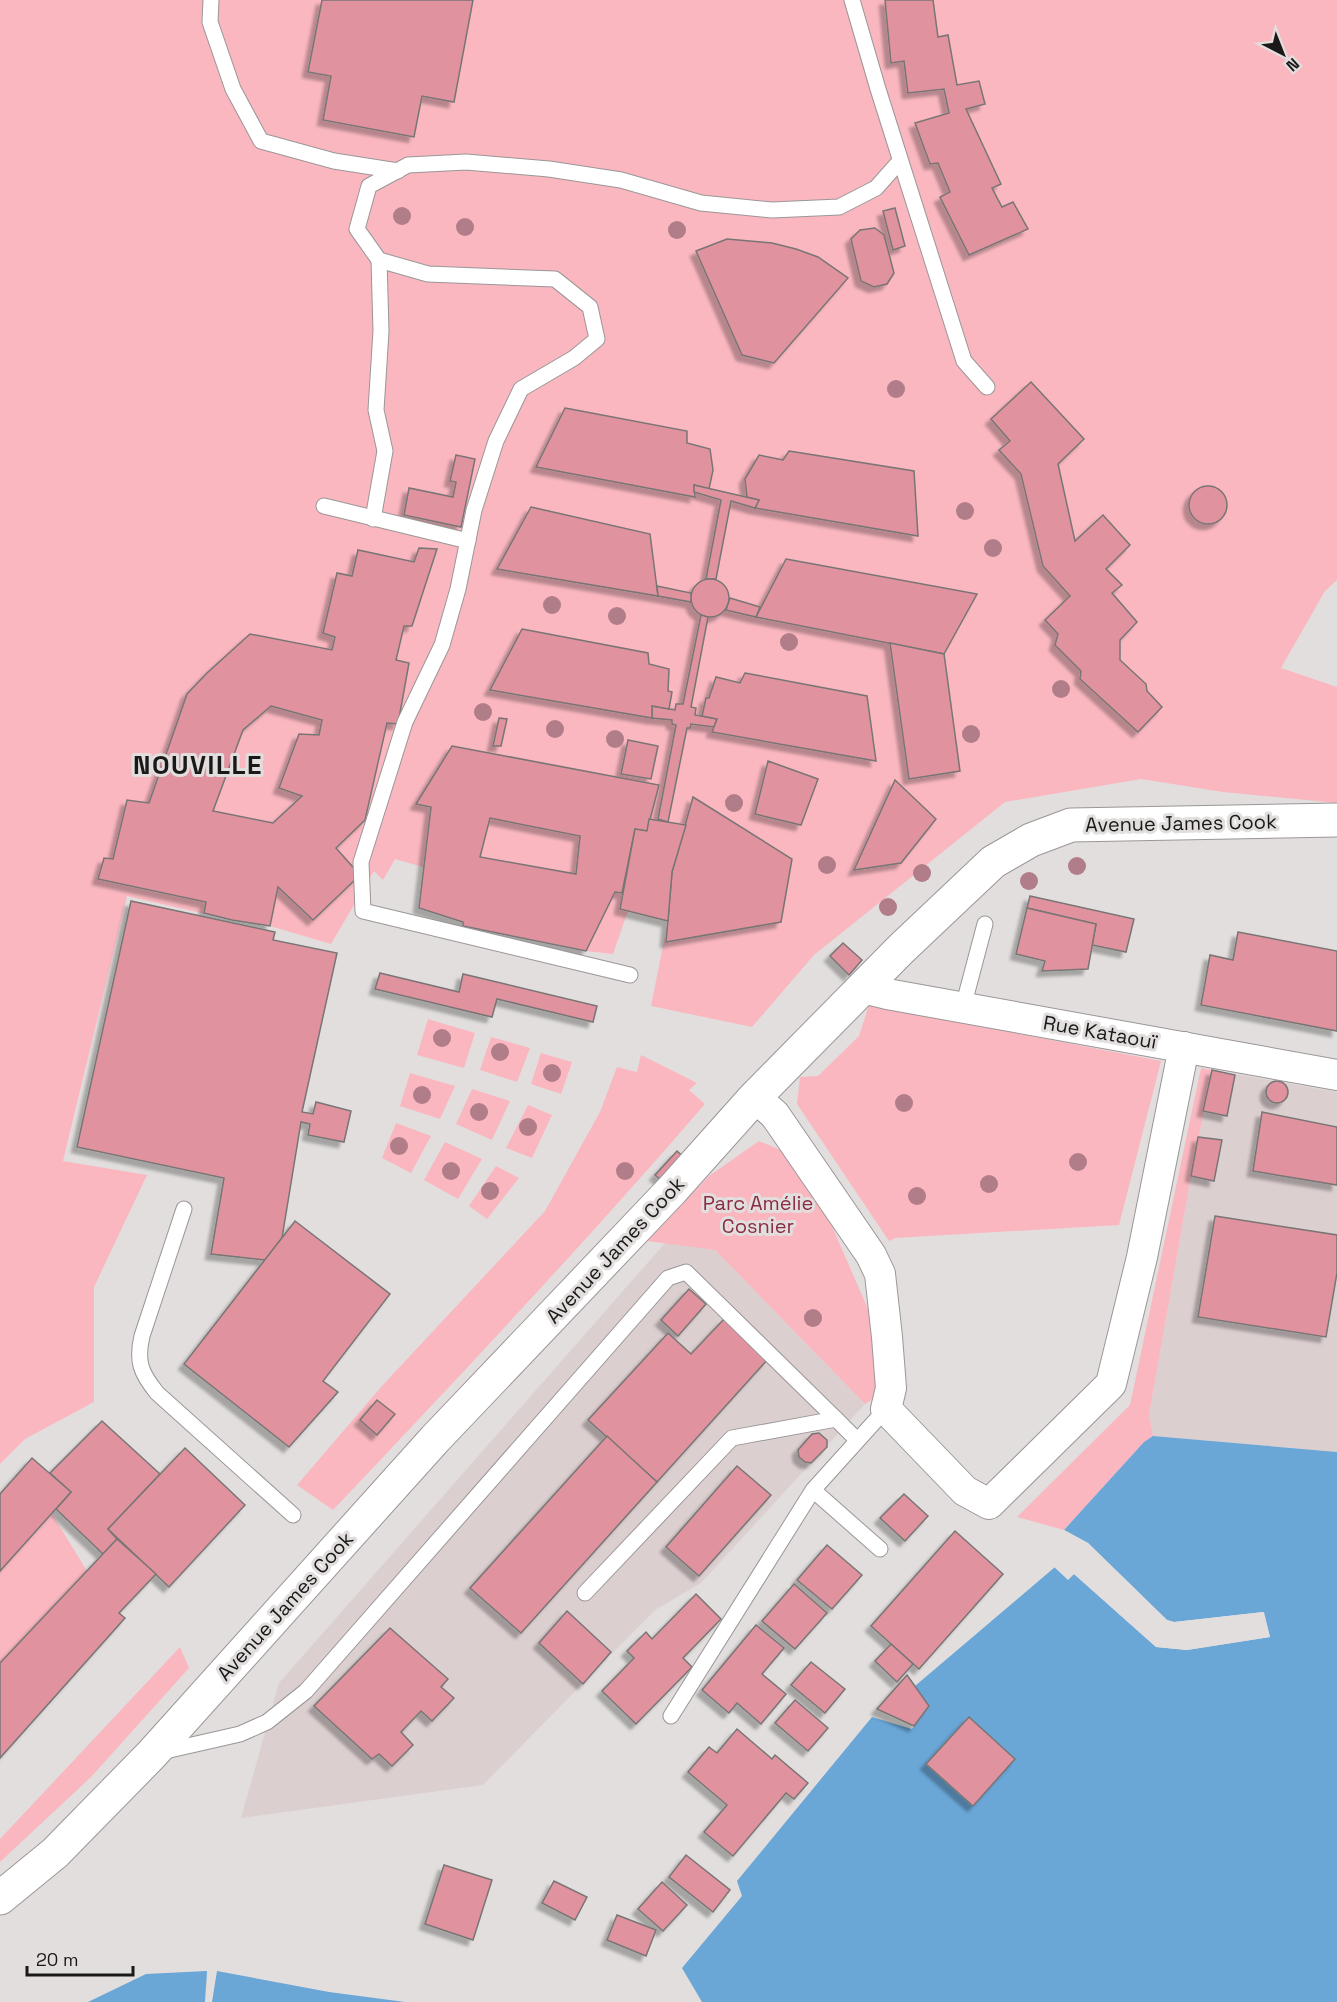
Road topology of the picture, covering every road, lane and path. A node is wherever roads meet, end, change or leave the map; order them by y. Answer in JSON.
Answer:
{"nodes":[{"id":1,"x":211,"y":0,"type":"edge"},
{"id":2,"x":852,"y":0,"type":"edge"},
{"id":3,"x":900,"y":161,"type":"junction"},
{"id":4,"x":398,"y":171,"type":"junction"},
{"id":5,"x":379,"y":260,"type":"junction"},
{"id":6,"x":987,"y":387,"type":"dead end"},
{"id":7,"x":324,"y":506,"type":"dead end"},
{"id":8,"x":373,"y":519,"type":"junction"},
{"id":9,"x":468,"y":541,"type":"junction"},
{"id":10,"x":1337,"y":820,"type":"edge"},
{"id":11,"x":985,"y":924,"type":"dead end"},
{"id":12,"x":630,"y":975,"type":"dead end"},
{"id":13,"x":864,"y":988,"type":"junction"},
{"id":14,"x":963,"y":1007,"type":"junction"},
{"id":15,"x":1184,"y":1047,"type":"junction"},
{"id":16,"x":1337,"y":1075,"type":"edge"},
{"id":17,"x":755,"y":1097,"type":"junction"},
{"id":18,"x":184,"y":1209,"type":"dead end"},
{"id":19,"x":886,"y":1409,"type":"junction"},
{"id":20,"x":836,"y":1419,"type":"junction"},
{"id":21,"x":857,"y":1440,"type":"junction"},
{"id":22,"x":813,"y":1490,"type":"junction"},
{"id":23,"x":293,"y":1515,"type":"dead end"},
{"id":24,"x":880,"y":1549,"type":"dead end"},
{"id":25,"x":585,"y":1593,"type":"dead end"},
{"id":26,"x":671,"y":1716,"type":"dead end"},
{"id":27,"x":152,"y":1754,"type":"junction"},
{"id":28,"x":0,"y":1898,"type":"edge"}],
"edges":[{"from":1,"to":4,"type":"lane"},
{"from":2,"to":3,"type":"lane"},
{"from":3,"to":4,"type":"lane"},
{"from":3,"to":6,"type":"lane"},
{"from":4,"to":5,"type":"lane"},
{"from":5,"to":8,"type":"lane"},
{"from":5,"to":9,"type":"lane"},
{"from":7,"to":8,"type":"lane"},
{"from":8,"to":9,"type":"lane"},
{"from":9,"to":12,"type":"lane"},
{"from":10,"to":13,"type":"main road","name":"Avenue James Cook"},
{"from":11,"to":14,"type":"lane"},
{"from":13,"to":14,"type":"street","name":"Rue Kataouï"},
{"from":13,"to":17,"type":"main road","name":"Avenue James Cook"},
{"from":14,"to":15,"type":"street","name":"Rue Kataouï"},
{"from":15,"to":16,"type":"street","name":"Rue Kataouï"},
{"from":15,"to":19,"type":"street"},
{"from":17,"to":19,"type":"street"},
{"from":17,"to":27,"type":"main road","name":"Avenue James Cook"},
{"from":18,"to":23,"type":"lane"},
{"from":19,"to":21,"type":"lane"},
{"from":20,"to":21,"type":"lane"},
{"from":20,"to":25,"type":"lane"},
{"from":20,"to":27,"type":"lane"},
{"from":21,"to":22,"type":"lane"},
{"from":22,"to":24,"type":"lane"},
{"from":22,"to":26,"type":"lane"},
{"from":27,"to":28,"type":"main road","name":"Avenue James Cook"}]}
